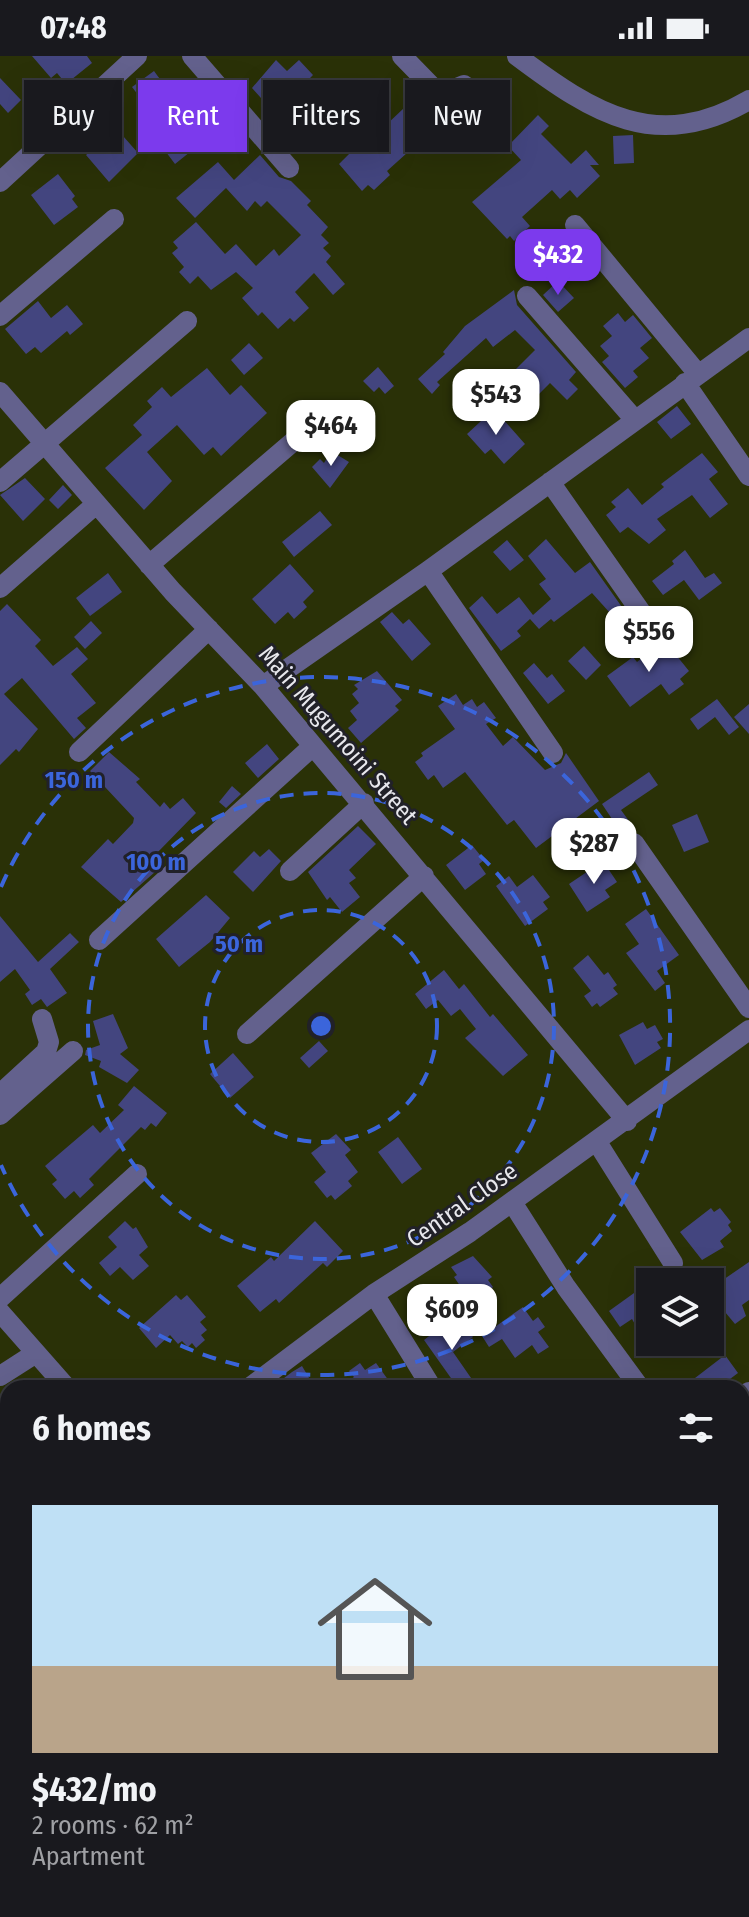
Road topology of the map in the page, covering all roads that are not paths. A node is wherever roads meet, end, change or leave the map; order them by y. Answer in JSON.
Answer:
{"nodes":[{"id":1,"x":192,"y":56,"type":"edge"},
{"id":2,"x":402,"y":56,"type":"edge"},
{"id":3,"x":517,"y":56,"type":"edge"},
{"id":4,"x":127,"y":59,"type":"edge"},
{"id":5,"x":425,"y":80,"type":"edge"},
{"id":6,"x":749,"y":100,"type":"edge"},
{"id":7,"x":289,"y":168,"type":"dead end"},
{"id":8,"x":0,"y":182,"type":"edge"},
{"id":9,"x":114,"y":219,"type":"dead end"},
{"id":10,"x":575,"y":225,"type":"dead end"},
{"id":11,"x":527,"y":296,"type":"dead end"},
{"id":12,"x":0,"y":316,"type":"edge"},
{"id":13,"x":187,"y":321,"type":"dead end"},
{"id":14,"x":749,"y":338,"type":"edge"},
{"id":15,"x":692,"y":378,"type":"junction"},
{"id":16,"x":0,"y":392,"type":"edge"},
{"id":17,"x":635,"y":420,"type":"junction"},
{"id":18,"x":295,"y":440,"type":"dead end"},
{"id":19,"x":43,"y":443,"type":"junction"},
{"id":20,"x":749,"y":476,"type":"edge"},
{"id":21,"x":0,"y":482,"type":"edge"},
{"id":22,"x":550,"y":482,"type":"junction"},
{"id":23,"x":95,"y":505,"type":"junction"},
{"id":24,"x":149,"y":565,"type":"junction"},
{"id":25,"x":428,"y":571,"type":"junction"},
{"id":26,"x":0,"y":588,"type":"edge"},
{"id":27,"x":650,"y":625,"type":"dead end"},
{"id":28,"x":209,"y":629,"type":"junction"},
{"id":29,"x":263,"y":686,"type":"junction"},
{"id":30,"x":313,"y":746,"type":"junction"},
{"id":31,"x":79,"y":752,"type":"dead end"},
{"id":32,"x":553,"y":753,"type":"dead end"},
{"id":33,"x":364,"y":803,"type":"junction"},
{"id":34,"x":634,"y":843,"type":"dead end"},
{"id":35,"x":290,"y":871,"type":"dead end"},
{"id":36,"x":424,"y":876,"type":"junction"},
{"id":37,"x":99,"y":940,"type":"dead end"},
{"id":38,"x":749,"y":1008,"type":"edge"},
{"id":39,"x":42,"y":1019,"type":"dead end"},
{"id":40,"x":749,"y":1030,"type":"edge"},
{"id":41,"x":247,"y":1034,"type":"dead end"},
{"id":42,"x":73,"y":1051,"type":"dead end"},
{"id":43,"x":0,"y":1094,"type":"edge"},
{"id":44,"x":0,"y":1115,"type":"edge"},
{"id":45,"x":627,"y":1121,"type":"junction"},
{"id":46,"x":597,"y":1142,"type":"junction"},
{"id":47,"x":137,"y":1174,"type":"dead end"},
{"id":48,"x":512,"y":1202,"type":"junction"},
{"id":49,"x":673,"y":1263,"type":"dead end"},
{"id":50,"x":374,"y":1294,"type":"junction"},
{"id":51,"x":0,"y":1298,"type":"edge"},
{"id":52,"x":0,"y":1312,"type":"edge"},
{"id":53,"x":36,"y":1353,"type":"junction"},
{"id":54,"x":0,"y":1376,"type":"edge"},
{"id":55,"x":60,"y":1380,"type":"edge"},
{"id":56,"x":260,"y":1380,"type":"edge"},
{"id":57,"x":427,"y":1380,"type":"edge"},
{"id":58,"x":634,"y":1380,"type":"edge"}],
"edges":[{"from":1,"to":7,"type":"street"},
{"from":2,"to":5,"type":"street"},
{"from":3,"to":6,"type":"street"},
{"from":4,"to":8,"type":"street"},
{"from":9,"to":12,"type":"street"},
{"from":10,"to":15,"type":"street"},
{"from":11,"to":17,"type":"street"},
{"from":13,"to":19,"type":"street"},
{"from":14,"to":15,"type":"street"},
{"from":15,"to":17,"type":"street"},
{"from":15,"to":20,"type":"street"},
{"from":16,"to":19,"type":"street","name":"Main Mugumoini Street"},
{"from":17,"to":22,"type":"street"},
{"from":18,"to":24,"type":"street"},
{"from":19,"to":21,"type":"street"},
{"from":19,"to":23,"type":"street","name":"Main Mugumoini Street"},
{"from":22,"to":25,"type":"street"},
{"from":22,"to":27,"type":"street"},
{"from":23,"to":24,"type":"street","name":"Main Mugumoini Street"},
{"from":23,"to":26,"type":"street"},
{"from":24,"to":28,"type":"street","name":"Main Mugumoini Street"},
{"from":25,"to":29,"type":"street"},
{"from":25,"to":32,"type":"street"},
{"from":28,"to":29,"type":"street","name":"Main Mugumoini Street"},
{"from":28,"to":31,"type":"street"},
{"from":29,"to":30,"type":"street","name":"Main Mugumoini Street"},
{"from":30,"to":33,"type":"street","name":"Main Mugumoini Street"},
{"from":30,"to":37,"type":"street"},
{"from":33,"to":35,"type":"street"},
{"from":33,"to":36,"type":"street","name":"Main Mugumoini Street"},
{"from":34,"to":38,"type":"street"},
{"from":36,"to":41,"type":"street"},
{"from":36,"to":45,"type":"street","name":"Main Mugumoini Street"},
{"from":39,"to":43,"type":"street"},
{"from":40,"to":45,"type":"street","name":"Central Close"},
{"from":42,"to":44,"type":"street"},
{"from":45,"to":46,"type":"street","name":"Central Close"},
{"from":46,"to":48,"type":"street","name":"Central Close"},
{"from":46,"to":49,"type":"street"},
{"from":47,"to":51,"type":"street"},
{"from":48,"to":50,"type":"street","name":"Central Close"},
{"from":48,"to":58,"type":"street"},
{"from":50,"to":56,"type":"street","name":"Central Close"},
{"from":50,"to":57,"type":"street"},
{"from":52,"to":53,"type":"street"},
{"from":53,"to":54,"type":"street"},
{"from":53,"to":55,"type":"street"}]}
